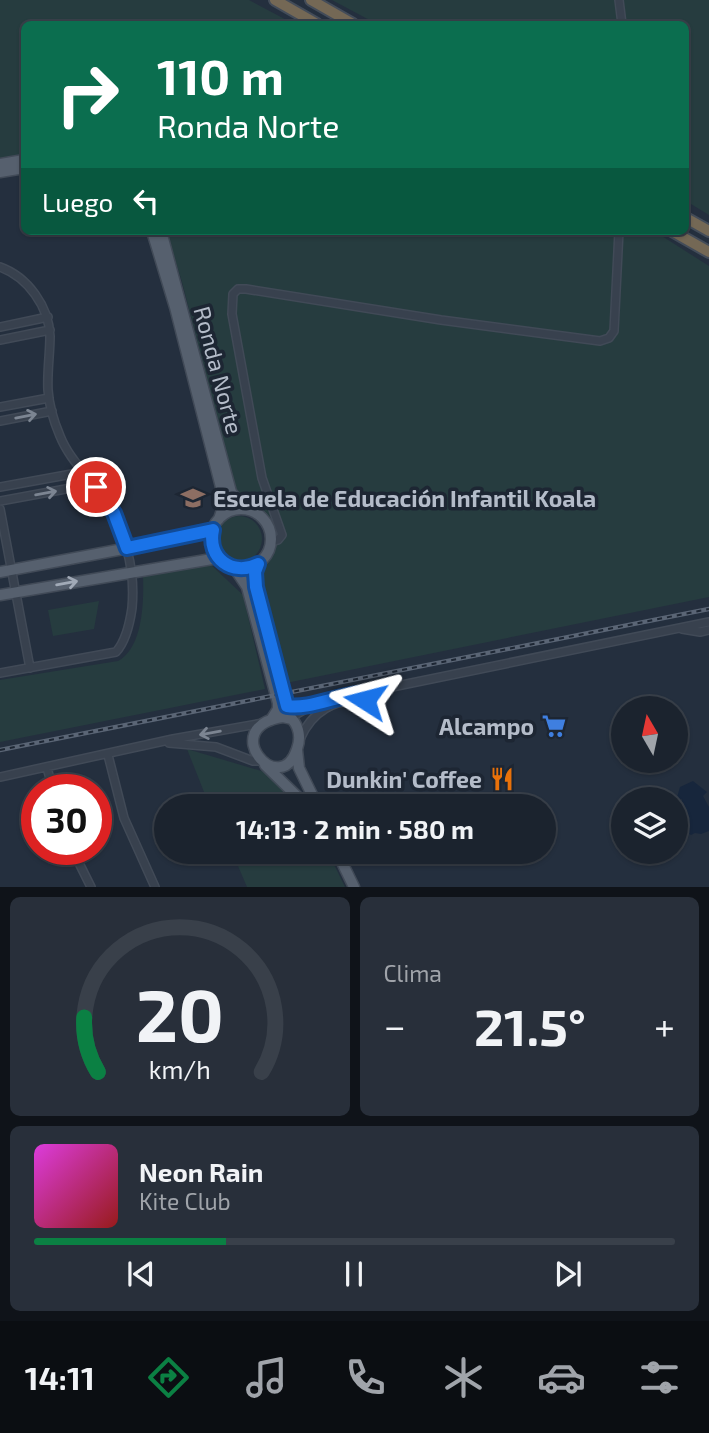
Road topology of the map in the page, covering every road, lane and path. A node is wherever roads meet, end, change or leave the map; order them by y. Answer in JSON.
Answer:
{"nodes":[{"id":1,"x":275,"y":0,"type":"edge"},
{"id":2,"x":311,"y":0,"type":"edge"},
{"id":3,"x":619,"y":0,"type":"edge"},
{"id":4,"x":312,"y":21,"type":"edge"},
{"id":5,"x":348,"y":21,"type":"edge"},
{"id":6,"x":622,"y":21,"type":"edge"},
{"id":7,"x":21,"y":160,"type":"edge"},
{"id":8,"x":0,"y":164,"type":"edge"},
{"id":9,"x":21,"y":168,"type":"edge"},
{"id":10,"x":0,"y":172,"type":"edge"},
{"id":11,"x":689,"y":220,"type":"edge"},
{"id":12,"x":709,"y":231,"type":"edge"},
{"id":13,"x":153,"y":235,"type":"edge"},
{"id":14,"x":162,"y":235,"type":"edge"},
{"id":15,"x":618,"y":235,"type":"edge"},
{"id":16,"x":679,"y":235,"type":"edge"},
{"id":17,"x":709,"y":253,"type":"edge"},
{"id":18,"x":0,"y":267,"type":"edge"},
{"id":19,"x":48,"y":317,"type":"junction"},
{"id":20,"x":0,"y":327,"type":"edge"},
{"id":21,"x":50,"y":330,"type":"junction"},
{"id":22,"x":0,"y":340,"type":"edge"},
{"id":23,"x":49,"y":398,"type":"junction"},
{"id":24,"x":0,"y":407,"type":"edge"},
{"id":25,"x":52,"y":411,"type":"junction"},
{"id":26,"x":0,"y":421,"type":"edge"},
{"id":27,"x":83,"y":472,"type":"junction"},
{"id":28,"x":93,"y":484,"type":"junction"},
{"id":29,"x":0,"y":488,"type":"edge"},
{"id":30,"x":0,"y":501,"type":"edge"},
{"id":31,"x":0,"y":509,"type":"edge"},
{"id":32,"x":251,"y":511,"type":"junction"},
{"id":33,"x":219,"y":520,"type":"junction"},
{"id":34,"x":213,"y":530,"type":"junction"},
{"id":35,"x":271,"y":542,"type":"junction"},
{"id":36,"x":129,"y":553,"type":"junction"},
{"id":37,"x":218,"y":558,"type":"junction"},
{"id":38,"x":258,"y":564,"type":"junction"},
{"id":39,"x":235,"y":569,"type":"junction"},
{"id":40,"x":11,"y":570,"type":"junction"},
{"id":41,"x":0,"y":572,"type":"edge"},
{"id":42,"x":132,"y":572,"type":"junction"},
{"id":43,"x":16,"y":592,"type":"junction"},
{"id":44,"x":0,"y":595,"type":"edge"},
{"id":45,"x":709,"y":622,"type":"edge"},
{"id":46,"x":678,"y":629,"type":"junction"},
{"id":47,"x":709,"y":630,"type":"edge"},
{"id":48,"x":30,"y":668,"type":"junction"},
{"id":49,"x":0,"y":673,"type":"edge"},
{"id":50,"x":392,"y":687,"type":"junction"},
{"id":51,"x":371,"y":692,"type":"junction"},
{"id":52,"x":382,"y":698,"type":"junction"},
{"id":53,"x":365,"y":704,"type":"junction"},
{"id":54,"x":287,"y":706,"type":"junction"},
{"id":55,"x":307,"y":706,"type":"junction"},
{"id":56,"x":290,"y":718,"type":"junction"},
{"id":57,"x":269,"y":721,"type":"junction"},
{"id":58,"x":154,"y":744,"type":"junction"},
{"id":59,"x":298,"y":747,"type":"junction"},
{"id":60,"x":108,"y":755,"type":"junction"},
{"id":61,"x":263,"y":763,"type":"junction"},
{"id":62,"x":47,"y":768,"type":"junction"},
{"id":63,"x":49,"y":774,"type":"edge"},
{"id":64,"x":0,"y":777,"type":"edge"},
{"id":65,"x":295,"y":794,"type":"edge"},
{"id":66,"x":312,"y":794,"type":"edge"},
{"id":67,"x":343,"y":864,"type":"edge"},
{"id":68,"x":80,"y":865,"type":"edge"},
{"id":69,"x":91,"y":887,"type":"edge"},
{"id":70,"x":155,"y":887,"type":"edge"},
{"id":71,"x":354,"y":887,"type":"edge"}],
"edges":[{"from":1,"to":4,"type":"highway"},
{"from":2,"to":5,"type":"highway"},
{"from":3,"to":6,"type":"street"},
{"from":7,"to":8,"type":"main road"},
{"from":9,"to":10,"type":"main road"},
{"from":11,"to":12,"type":"highway"},
{"from":13,"to":33,"type":"main road","name":"Ronda Norte"},
{"from":14,"to":32,"type":"main road","name":"Ronda Norte"},
{"from":15,"to":35,"type":"street"},
{"from":16,"to":17,"type":"highway"},
{"from":18,"to":19,"type":"street"},
{"from":19,"to":20,"type":"street"},
{"from":19,"to":21,"type":"street"},
{"from":21,"to":22,"type":"street"},
{"from":21,"to":23,"type":"street"},
{"from":23,"to":24,"type":"street"},
{"from":23,"to":25,"type":"street"},
{"from":26,"to":25,"type":"street","one_way":true},
{"from":25,"to":27,"type":"street"},
{"from":27,"to":28,"type":"street"},
{"from":27,"to":29,"type":"street"},
{"from":30,"to":28,"type":"street","one_way":true},
{"from":28,"to":36,"type":"street"},
{"from":31,"to":40,"type":"street"},
{"from":32,"to":33,"type":"main road"},
{"from":32,"to":35,"type":"main road","name":"Ronda Norte"},
{"from":33,"to":34,"type":"main road","name":"Ronda Norte"},
{"from":34,"to":36,"type":"main road"},
{"from":34,"to":37,"type":"main road"},
{"from":35,"to":38,"type":"main road"},
{"from":36,"to":40,"type":"main road"},
{"from":36,"to":42,"type":"street"},
{"from":37,"to":39,"type":"main road"},
{"from":37,"to":42,"type":"main road"},
{"from":38,"to":39,"type":"main road"},
{"from":38,"to":54,"type":"main road"},
{"from":39,"to":57,"type":"main road"},
{"from":40,"to":41,"type":"main road"},
{"from":40,"to":43,"type":"street"},
{"from":43,"to":42,"type":"main road","one_way":true},
{"from":42,"to":48,"type":"street"},
{"from":43,"to":44,"type":"main road"},
{"from":43,"to":48,"type":"street"},
{"from":45,"to":46,"type":"street"},
{"from":46,"to":47,"type":"street"},
{"from":46,"to":50,"type":"street"},
{"from":48,"to":49,"type":"street"},
{"from":50,"to":51,"type":"street"},
{"from":50,"to":52,"type":"street"},
{"from":51,"to":52,"type":"street"},
{"from":51,"to":53,"type":"street"},
{"from":51,"to":55,"type":"street"},
{"from":52,"to":53,"type":"street"},
{"from":53,"to":59,"type":"street"},
{"from":54,"to":55,"type":"main road"},
{"from":54,"to":56,"type":"main road"},
{"from":55,"to":56,"type":"street"},
{"from":56,"to":57,"type":"main road"},
{"from":56,"to":59,"type":"main road"},
{"from":57,"to":58,"type":"street","one_way":true},
{"from":57,"to":61,"type":"main road"},
{"from":58,"to":60,"type":"street"},
{"from":58,"to":61,"type":"street"},
{"from":59,"to":61,"type":"main road"},
{"from":59,"to":66,"type":"main road"},
{"from":60,"to":62,"type":"street"},
{"from":60,"to":70,"type":"street"},
{"from":61,"to":65,"type":"main road"},
{"from":62,"to":63,"type":"street"},
{"from":62,"to":64,"type":"street"},
{"from":67,"to":71,"type":"main road"},
{"from":68,"to":69,"type":"street"}]}
